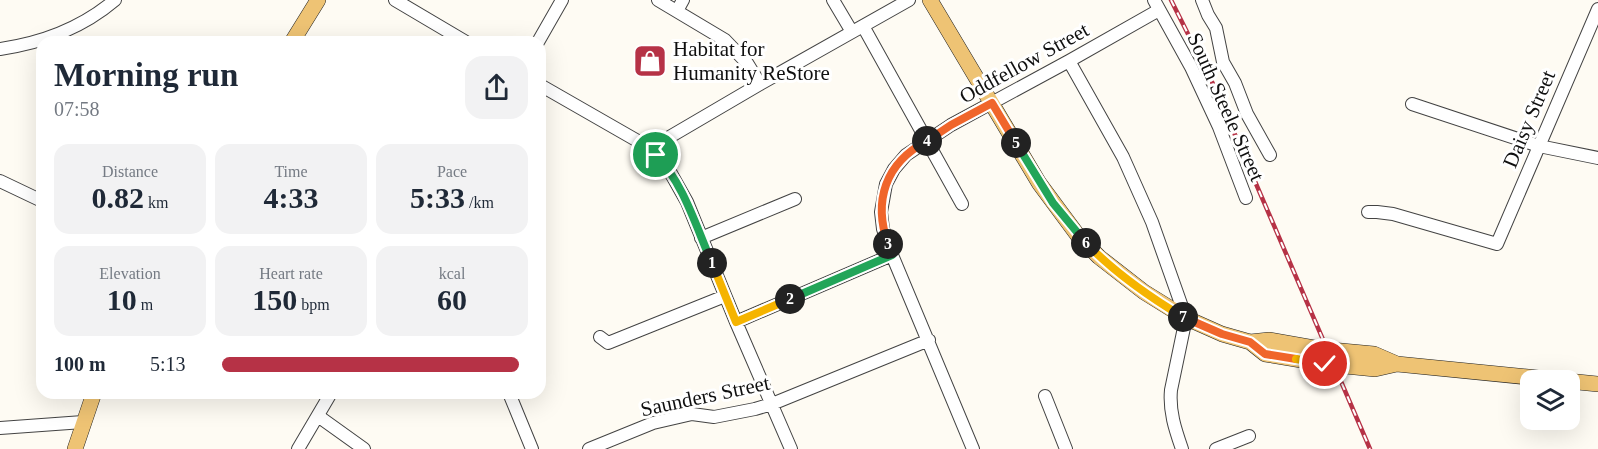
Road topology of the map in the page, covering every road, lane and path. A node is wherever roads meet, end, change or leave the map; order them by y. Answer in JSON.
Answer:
{"nodes":[{"id":1,"x":115,"y":0,"type":"edge"},
{"id":2,"x":318,"y":0,"type":"edge"},
{"id":3,"x":395,"y":0,"type":"edge"},
{"id":4,"x":562,"y":0,"type":"edge"},
{"id":5,"x":658,"y":0,"type":"edge"},
{"id":6,"x":833,"y":0,"type":"edge"},
{"id":7,"x":909,"y":0,"type":"edge"},
{"id":8,"x":930,"y":0,"type":"edge"},
{"id":9,"x":1202,"y":0,"type":"edge"},
{"id":10,"x":680,"y":5,"type":"edge"},
{"id":11,"x":1157,"y":5,"type":"edge"},
{"id":12,"x":1598,"y":9,"type":"edge"},
{"id":13,"x":858,"y":29,"type":"junction"},
{"id":14,"x":52,"y":36,"type":"edge"},
{"id":15,"x":296,"y":36,"type":"edge"},
{"id":16,"x":456,"y":36,"type":"edge"},
{"id":17,"x":541,"y":36,"type":"edge"},
{"id":18,"x":1586,"y":38,"type":"junction"},
{"id":19,"x":36,"y":42,"type":"edge"},
{"id":20,"x":1598,"y":44,"type":"edge"},
{"id":21,"x":0,"y":49,"type":"edge"},
{"id":22,"x":1070,"y":61,"type":"junction"},
{"id":23,"x":760,"y":84,"type":"junction"},
{"id":24,"x":546,"y":88,"type":"edge"},
{"id":25,"x":992,"y":103,"type":"junction"},
{"id":26,"x":1412,"y":104,"type":"dead end"},
{"id":27,"x":927,"y":141,"type":"junction"},
{"id":28,"x":1539,"y":146,"type":"junction"},
{"id":29,"x":649,"y":148,"type":"junction"},
{"id":30,"x":1270,"y":155,"type":"dead end"},
{"id":31,"x":1598,"y":158,"type":"edge"},
{"id":32,"x":0,"y":181,"type":"edge"},
{"id":33,"x":36,"y":198,"type":"edge"},
{"id":34,"x":1246,"y":198,"type":"dead end"},
{"id":35,"x":795,"y":199,"type":"dead end"},
{"id":36,"x":962,"y":204,"type":"dead end"},
{"id":37,"x":1368,"y":212,"type":"dead end"},
{"id":38,"x":701,"y":238,"type":"junction"},
{"id":39,"x":892,"y":255,"type":"junction"},
{"id":40,"x":725,"y":296,"type":"junction"},
{"id":41,"x":1186,"y":318,"type":"junction"},
{"id":42,"x":736,"y":322,"type":"junction"},
{"id":43,"x":600,"y":337,"type":"dead end"},
{"id":44,"x":929,"y":340,"type":"junction"},
{"id":45,"x":1598,"y":384,"type":"edge"},
{"id":46,"x":1045,"y":396,"type":"dead end"},
{"id":47,"x":91,"y":399,"type":"edge"},
{"id":48,"x":328,"y":399,"type":"edge"},
{"id":49,"x":511,"y":399,"type":"edge"},
{"id":50,"x":772,"y":404,"type":"junction"},
{"id":51,"x":318,"y":416,"type":"junction"},
{"id":52,"x":83,"y":422,"type":"junction"},
{"id":53,"x":0,"y":428,"type":"edge"},
{"id":54,"x":1249,"y":436,"type":"dead end"},
{"id":55,"x":75,"y":449,"type":"edge"},
{"id":56,"x":298,"y":449,"type":"edge"},
{"id":57,"x":363,"y":449,"type":"edge"},
{"id":58,"x":532,"y":449,"type":"edge"},
{"id":59,"x":589,"y":449,"type":"edge"},
{"id":60,"x":791,"y":449,"type":"edge"},
{"id":61,"x":973,"y":449,"type":"edge"},
{"id":62,"x":1066,"y":449,"type":"edge"},
{"id":63,"x":1182,"y":449,"type":"edge"},
{"id":64,"x":1216,"y":449,"type":"edge"}],
"edges":[{"from":1,"to":14,"type":"street"},
{"from":2,"to":15,"type":"main road"},
{"from":3,"to":16,"type":"street"},
{"from":4,"to":17,"type":"street"},
{"from":5,"to":10,"type":"street"},
{"from":6,"to":13,"type":"street"},
{"from":7,"to":13,"type":"street"},
{"from":8,"to":25,"type":"main road"},
{"from":9,"to":30,"type":"street"},
{"from":10,"to":23,"type":"street"},
{"from":11,"to":22,"type":"street","name":"Oddfellow Street"},
{"from":11,"to":34,"type":"street","name":"South Steele Street"},
{"from":12,"to":18,"type":"street","name":"Daisy Street"},
{"from":13,"to":23,"type":"street"},
{"from":13,"to":27,"type":"street"},
{"from":18,"to":20,"type":"street"},
{"from":18,"to":28,"type":"street","name":"Daisy Street"},
{"from":19,"to":21,"type":"street"},
{"from":22,"to":25,"type":"street","name":"Oddfellow Street"},
{"from":22,"to":41,"type":"street"},
{"from":23,"to":29,"type":"street"},
{"from":24,"to":29,"type":"street"},
{"from":25,"to":27,"type":"street","name":"Oddfellow Street"},
{"from":25,"to":41,"type":"main road"},
{"from":26,"to":28,"type":"street"},
{"from":27,"to":36,"type":"street"},
{"from":27,"to":39,"type":"street","name":"Oddfellow Street"},
{"from":28,"to":31,"type":"street"},
{"from":28,"to":37,"type":"street","name":"Daisy Street"},
{"from":29,"to":38,"type":"street"},
{"from":32,"to":33,"type":"street"},
{"from":35,"to":38,"type":"street"},
{"from":38,"to":40,"type":"street"},
{"from":39,"to":42,"type":"street"},
{"from":39,"to":44,"type":"street","name":"Oddfellow Street"},
{"from":40,"to":42,"type":"street"},
{"from":40,"to":43,"type":"street"},
{"from":41,"to":45,"type":"main road"},
{"from":41,"to":63,"type":"street"},
{"from":42,"to":50,"type":"street"},
{"from":44,"to":50,"type":"street","name":"Saunders Street"},
{"from":44,"to":61,"type":"street","name":"Oddfellow Street"},
{"from":46,"to":62,"type":"street"},
{"from":47,"to":52,"type":"main road"},
{"from":48,"to":51,"type":"street"},
{"from":49,"to":58,"type":"street"},
{"from":50,"to":59,"type":"street","name":"Saunders Street"},
{"from":50,"to":60,"type":"street"},
{"from":51,"to":56,"type":"street"},
{"from":51,"to":57,"type":"street"},
{"from":52,"to":53,"type":"street"},
{"from":52,"to":55,"type":"main road"},
{"from":54,"to":64,"type":"street"}]}
